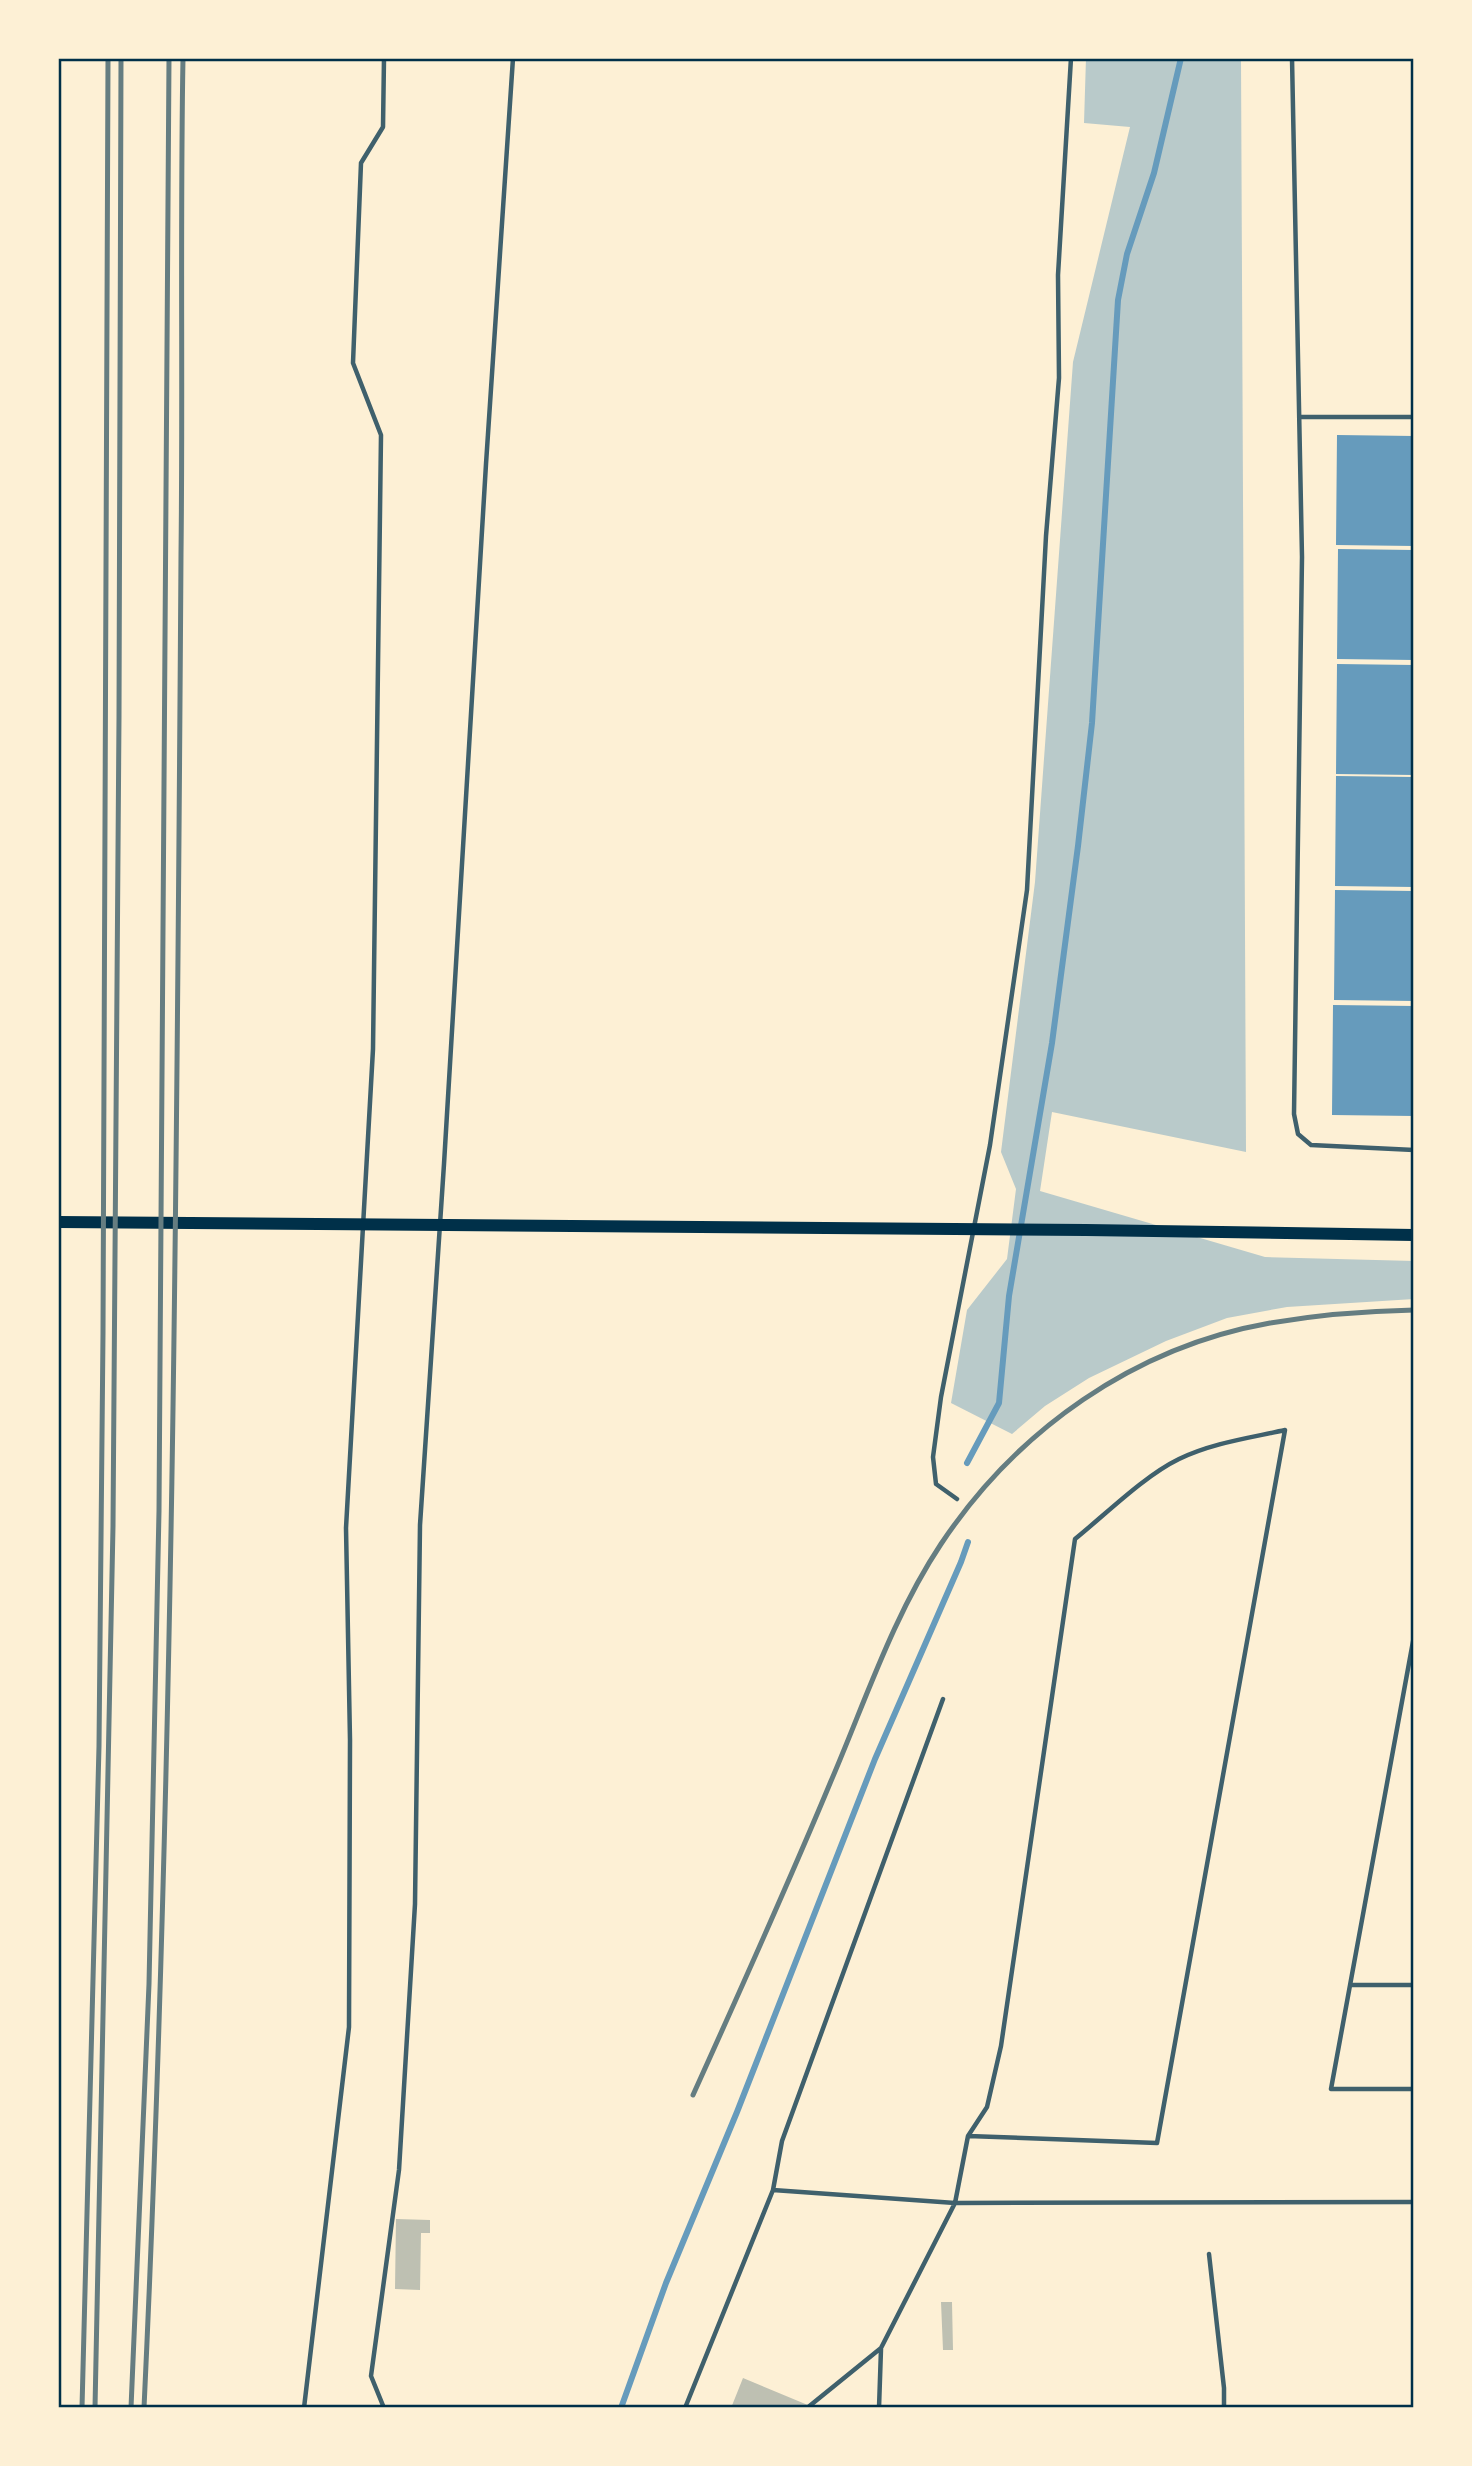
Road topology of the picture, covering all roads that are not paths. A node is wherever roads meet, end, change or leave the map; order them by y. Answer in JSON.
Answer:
{"nodes":[{"id":1,"x":384,"y":58,"type":"edge"},
{"id":2,"x":513,"y":58,"type":"edge"},
{"id":3,"x":1072,"y":58,"type":"edge"},
{"id":4,"x":1292,"y":58,"type":"edge"},
{"id":5,"x":1300,"y":416,"type":"junction"},
{"id":6,"x":1414,"y":417,"type":"edge"},
{"id":7,"x":1414,"y":1150,"type":"edge"},
{"id":8,"x":58,"y":1222,"type":"edge"},
{"id":9,"x":1414,"y":1235,"type":"edge"},
{"id":10,"x":957,"y":1499,"type":"dead end"},
{"id":11,"x":1414,"y":1636,"type":"edge"},
{"id":12,"x":943,"y":1699,"type":"dead end"},
{"id":13,"x":1414,"y":1985,"type":"edge"},
{"id":14,"x":1350,"y":1986,"type":"junction"},
{"id":15,"x":1414,"y":2089,"type":"edge"},
{"id":16,"x":968,"y":2136,"type":"junction"},
{"id":17,"x":773,"y":2190,"type":"junction"},
{"id":18,"x":1414,"y":2202,"type":"edge"},
{"id":19,"x":955,"y":2203,"type":"junction"},
{"id":20,"x":1209,"y":2254,"type":"dead end"},
{"id":21,"x":881,"y":2348,"type":"junction"},
{"id":22,"x":304,"y":2408,"type":"edge"},
{"id":23,"x":384,"y":2408,"type":"edge"},
{"id":24,"x":685,"y":2408,"type":"edge"},
{"id":25,"x":807,"y":2408,"type":"edge"},
{"id":26,"x":879,"y":2408,"type":"edge"},
{"id":27,"x":1224,"y":2408,"type":"edge"}],
"edges":[{"from":1,"to":22,"type":"lane"},
{"from":2,"to":23,"type":"lane"},
{"from":3,"to":10,"type":"lane"},
{"from":4,"to":5,"type":"lane"},
{"from":5,"to":6,"type":"lane"},
{"from":5,"to":7,"type":"lane"},
{"from":8,"to":9,"type":"main road"},
{"from":11,"to":14,"type":"lane"},
{"from":12,"to":17,"type":"lane"},
{"from":13,"to":14,"type":"lane"},
{"from":14,"to":15,"type":"lane"},
{"from":16,"to":16,"type":"lane"},
{"from":16,"to":19,"type":"lane"},
{"from":17,"to":19,"type":"lane"},
{"from":17,"to":24,"type":"lane"},
{"from":18,"to":19,"type":"lane"},
{"from":19,"to":21,"type":"lane"},
{"from":20,"to":27,"type":"lane"},
{"from":21,"to":25,"type":"lane"},
{"from":21,"to":26,"type":"lane"}]}
